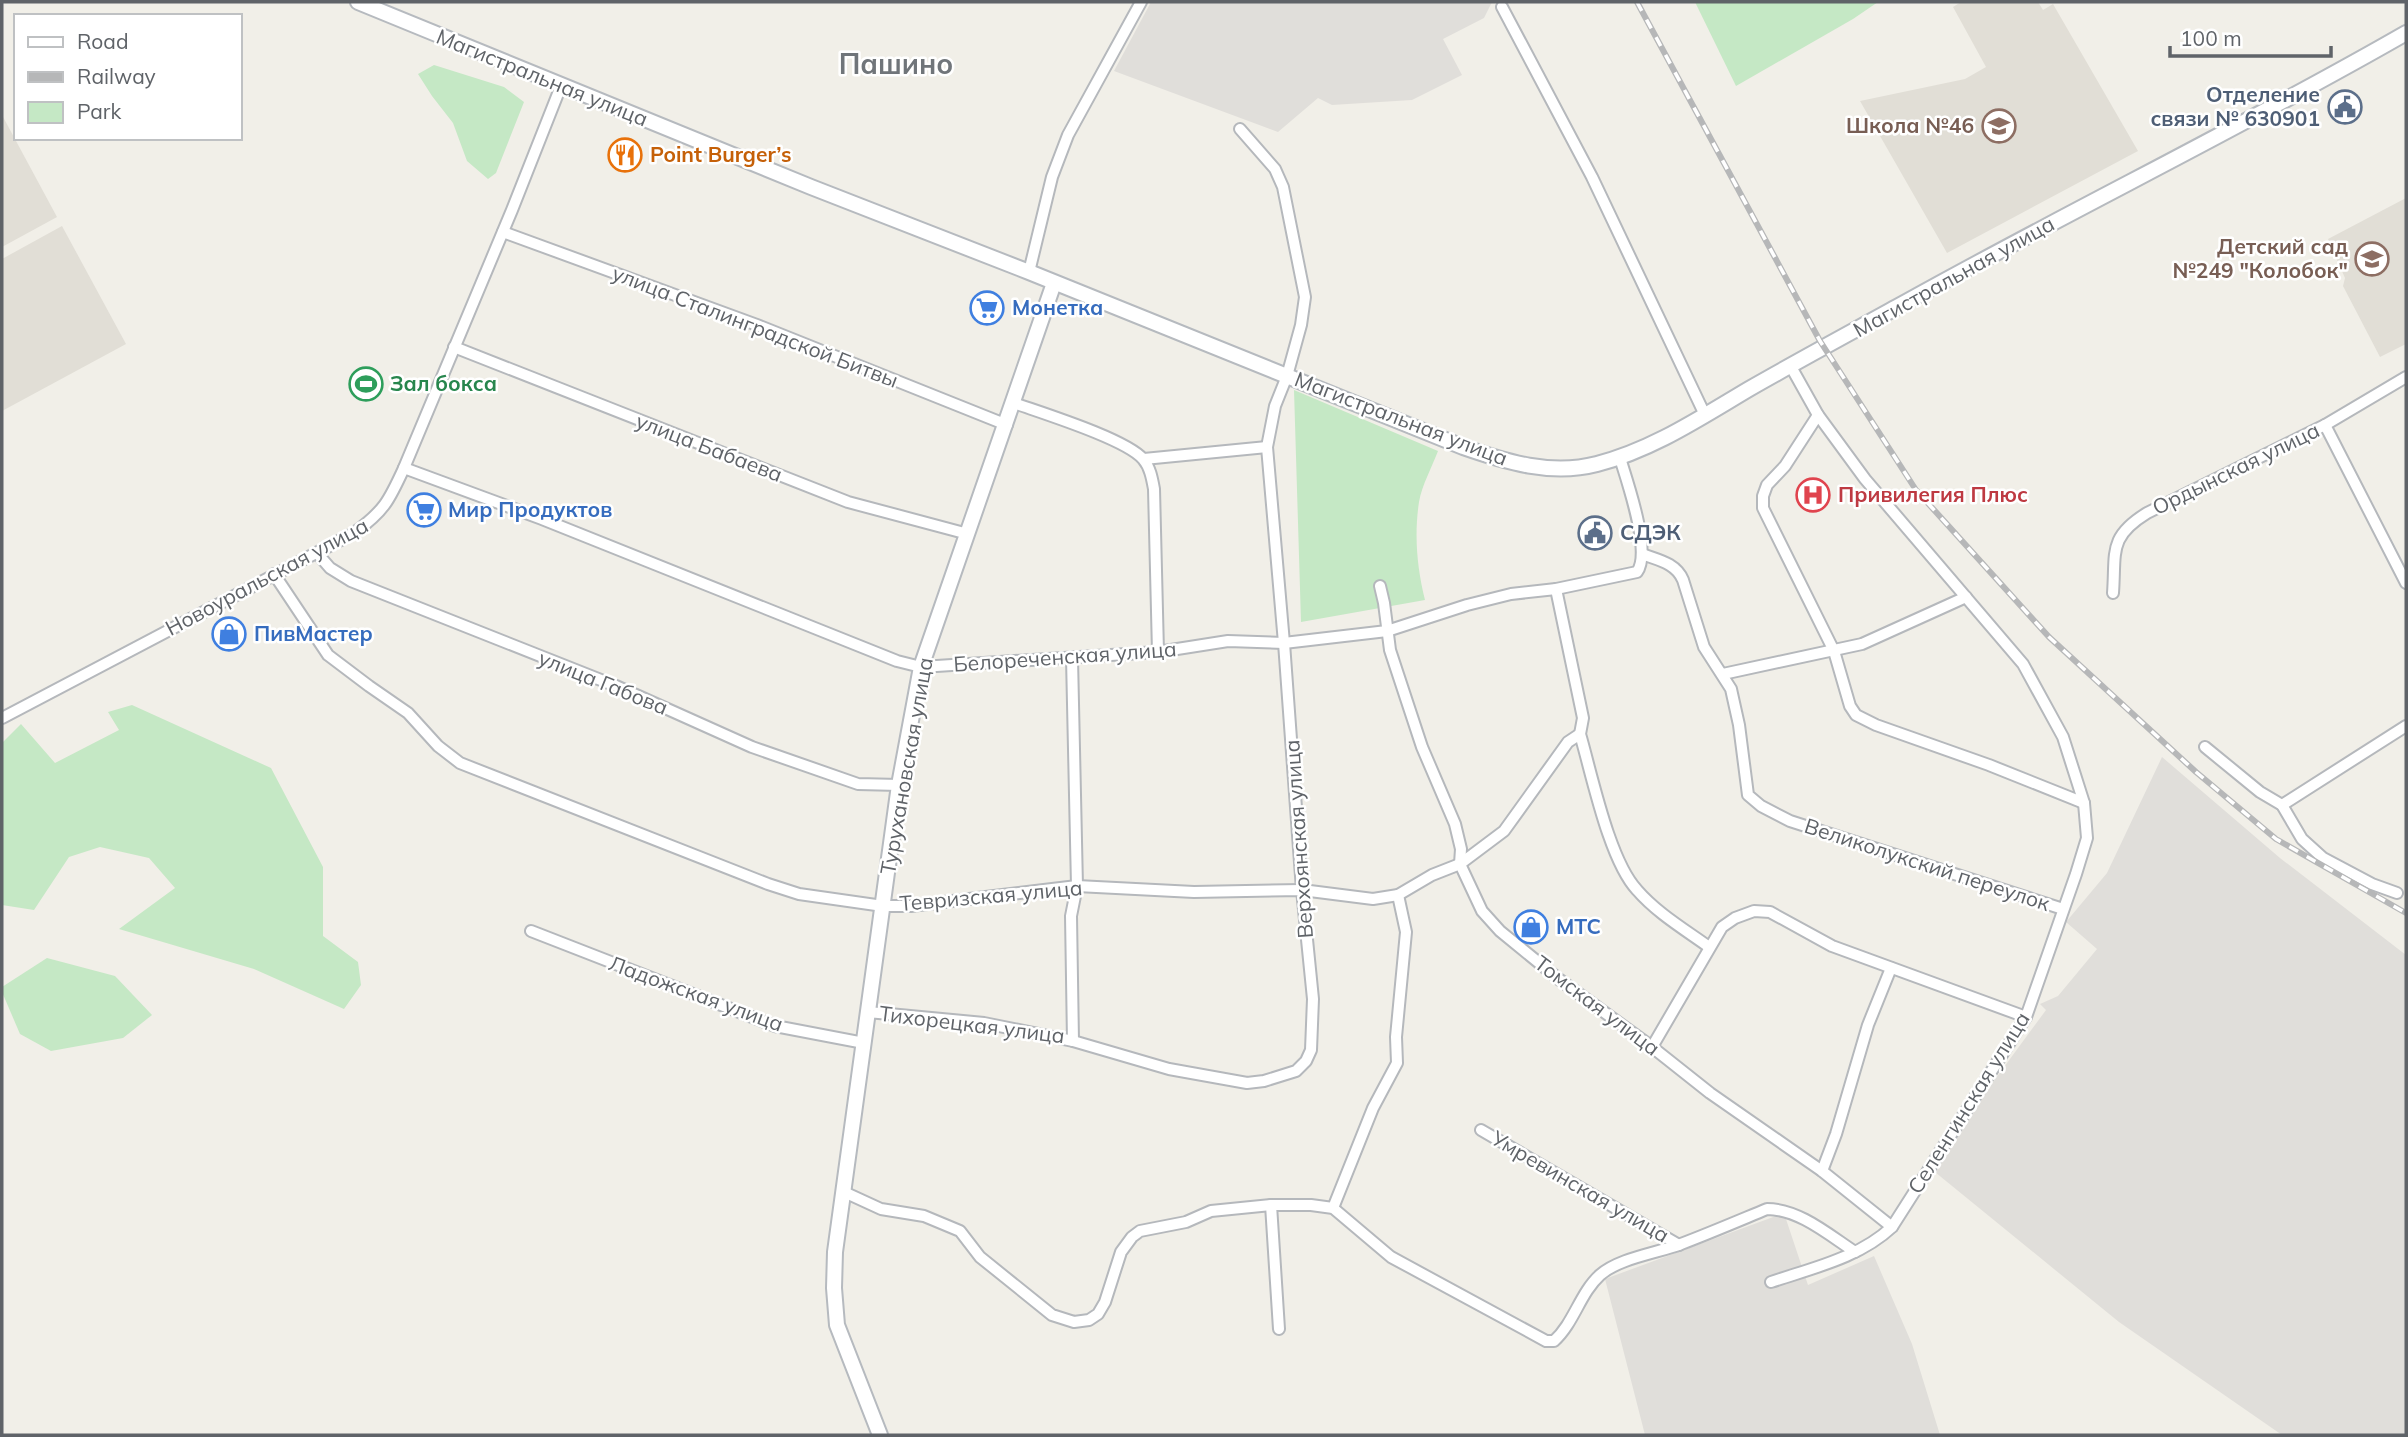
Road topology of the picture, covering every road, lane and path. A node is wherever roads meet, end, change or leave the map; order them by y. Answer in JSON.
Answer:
{"nodes":[{"id":1,"x":358,"y":2,"type":"edge"},
{"id":2,"x":1141,"y":2,"type":"edge"},
{"id":3,"x":1502,"y":6,"type":"dead end"},
{"id":4,"x":2406,"y":33,"type":"edge"},
{"id":5,"x":561,"y":86,"type":"junction"},
{"id":6,"x":1240,"y":129,"type":"dead end"},
{"id":7,"x":503,"y":232,"type":"junction"},
{"id":8,"x":1029,"y":272,"type":"junction"},
{"id":9,"x":1054,"y":283,"type":"junction"},
{"id":10,"x":454,"y":347,"type":"junction"},
{"id":11,"x":1790,"y":365,"type":"junction"},
{"id":12,"x":1287,"y":376,"type":"junction"},
{"id":13,"x":2406,"y":377,"type":"edge"},
{"id":14,"x":1014,"y":403,"type":"junction"},
{"id":15,"x":1705,"y":415,"type":"junction"},
{"id":16,"x":1818,"y":415,"type":"junction"},
{"id":17,"x":1007,"y":425,"type":"junction"},
{"id":18,"x":2325,"y":425,"type":"junction"},
{"id":19,"x":1267,"y":447,"type":"junction"},
{"id":20,"x":1620,"y":458,"type":"junction"},
{"id":21,"x":1144,"y":460,"type":"junction"},
{"id":22,"x":404,"y":468,"type":"junction"},
{"id":23,"x":968,"y":534,"type":"junction"},
{"id":24,"x":317,"y":553,"type":"junction"},
{"id":25,"x":1642,"y":554,"type":"junction"},
{"id":26,"x":274,"y":574,"type":"junction"},
{"id":27,"x":2406,"y":583,"type":"edge"},
{"id":28,"x":1380,"y":586,"type":"dead end"},
{"id":29,"x":1556,"y":589,"type":"junction"},
{"id":30,"x":2113,"y":593,"type":"dead end"},
{"id":31,"x":1966,"y":597,"type":"junction"},
{"id":32,"x":1387,"y":631,"type":"junction"},
{"id":33,"x":1284,"y":643,"type":"junction"},
{"id":34,"x":1834,"y":651,"type":"junction"},
{"id":35,"x":1158,"y":652,"type":"junction"},
{"id":36,"x":1072,"y":658,"type":"junction"},
{"id":37,"x":921,"y":667,"type":"junction"},
{"id":38,"x":1723,"y":674,"type":"junction"},
{"id":39,"x":2,"y":718,"type":"edge"},
{"id":40,"x":2406,"y":726,"type":"edge"},
{"id":41,"x":1580,"y":734,"type":"junction"},
{"id":42,"x":2205,"y":747,"type":"dead end"},
{"id":43,"x":900,"y":785,"type":"junction"},
{"id":44,"x":2084,"y":803,"type":"junction"},
{"id":45,"x":2282,"y":804,"type":"junction"},
{"id":46,"x":1460,"y":864,"type":"junction"},
{"id":47,"x":1077,"y":886,"type":"junction"},
{"id":48,"x":1302,"y":890,"type":"junction"},
{"id":49,"x":2397,"y":893,"type":"dead end"},
{"id":50,"x":1398,"y":895,"type":"junction"},
{"id":51,"x":883,"y":906,"type":"junction"},
{"id":52,"x":2063,"y":909,"type":"junction"},
{"id":53,"x":531,"y":932,"type":"dead end"},
{"id":54,"x":1709,"y":947,"type":"junction"},
{"id":55,"x":1891,"y":968,"type":"junction"},
{"id":56,"x":868,"y":1012,"type":"junction"},
{"id":57,"x":2026,"y":1017,"type":"junction"},
{"id":58,"x":1073,"y":1041,"type":"junction"},
{"id":59,"x":864,"y":1043,"type":"junction"},
{"id":60,"x":1652,"y":1047,"type":"junction"},
{"id":61,"x":1481,"y":1129,"type":"dead end"},
{"id":62,"x":1822,"y":1171,"type":"junction"},
{"id":63,"x":844,"y":1192,"type":"junction"},
{"id":64,"x":1270,"y":1205,"type":"junction"},
{"id":65,"x":1332,"y":1208,"type":"junction"},
{"id":66,"x":1892,"y":1227,"type":"junction"},
{"id":67,"x":1679,"y":1245,"type":"junction"},
{"id":68,"x":1855,"y":1252,"type":"junction"},
{"id":69,"x":1771,"y":1282,"type":"dead end"},
{"id":70,"x":1279,"y":1329,"type":"dead end"},
{"id":71,"x":880,"y":1435,"type":"edge"}],
"edges":[{"from":1,"to":5,"type":"main road","name":"Магистральная улица"},
{"from":2,"to":8,"type":"street"},
{"from":3,"to":15,"type":"street"},
{"from":4,"to":11,"type":"main road","name":"Магистральная улица"},
{"from":5,"to":7,"type":"street","name":"Новоуральская улица"},
{"from":5,"to":8,"type":"main road","name":"Магистральная улица"},
{"from":6,"to":12,"type":"street"},
{"from":7,"to":10,"type":"street","name":"Новоуральская улица"},
{"from":7,"to":17,"type":"street","name":"улица Сталинградской Битвы"},
{"from":8,"to":9,"type":"main road","name":"Магистральная улица"},
{"from":9,"to":12,"type":"main road","name":"Магистральная улица"},
{"from":9,"to":14,"type":"main road","name":"Турухановская улица"},
{"from":10,"to":22,"type":"street","name":"Новоуральская улица"},
{"from":10,"to":23,"type":"street","name":"улица Бабаева"},
{"from":11,"to":15,"type":"main road","name":"Магистральная улица"},
{"from":11,"to":16,"type":"street","name":"Селенгинская улица"},
{"from":12,"to":19,"type":"street","name":"Верхоянская улица"},
{"from":12,"to":20,"type":"main road","name":"Магистральная улица"},
{"from":13,"to":18,"type":"street","name":"Ордынская улица"},
{"from":14,"to":17,"type":"main road","name":"Турухановская улица"},
{"from":14,"to":21,"type":"street"},
{"from":15,"to":20,"type":"main road","name":"Магистральная улица"},
{"from":16,"to":31,"type":"street","name":"Селенгинская улица"},
{"from":16,"to":34,"type":"street"},
{"from":17,"to":23,"type":"main road","name":"Турухановская улица"},
{"from":18,"to":27,"type":"street"},
{"from":18,"to":30,"type":"street","name":"Ордынская улица"},
{"from":19,"to":21,"type":"street"},
{"from":19,"to":33,"type":"street","name":"Верхоянская улица"},
{"from":20,"to":25,"type":"street"},
{"from":21,"to":35,"type":"street"},
{"from":22,"to":24,"type":"street","name":"Новоуральская улица"},
{"from":22,"to":37,"type":"street","name":"Белореченская улица"},
{"from":23,"to":37,"type":"main road","name":"Турухановская улица"},
{"from":24,"to":26,"type":"street","name":"Новоуральская улица"},
{"from":24,"to":43,"type":"street","name":"улица Габова"},
{"from":25,"to":29,"type":"street","name":"Белореченская улица"},
{"from":25,"to":38,"type":"street"},
{"from":26,"to":39,"type":"street","name":"Новоуральская улица"},
{"from":26,"to":51,"type":"street","name":"Тевризская улица"},
{"from":28,"to":32,"type":"street","name":"Томская улица"},
{"from":29,"to":32,"type":"street","name":"Белореченская улица"},
{"from":29,"to":41,"type":"street"},
{"from":31,"to":34,"type":"street"},
{"from":31,"to":44,"type":"street","name":"Селенгинская улица"},
{"from":32,"to":33,"type":"street","name":"Белореченская улица"},
{"from":32,"to":46,"type":"street","name":"Томская улица"},
{"from":33,"to":35,"type":"street","name":"Белореченская улица"},
{"from":33,"to":48,"type":"street","name":"Верхоянская улица"},
{"from":34,"to":38,"type":"street"},
{"from":34,"to":44,"type":"street"},
{"from":35,"to":36,"type":"street","name":"Белореченская улица"},
{"from":36,"to":37,"type":"street","name":"Белореченская улица"},
{"from":36,"to":47,"type":"street","name":"Тихорецкая улица"},
{"from":37,"to":43,"type":"main road","name":"Турухановская улица"},
{"from":38,"to":52,"type":"street","name":"Великолукский переулок"},
{"from":40,"to":45,"type":"street"},
{"from":41,"to":46,"type":"street","name":"Тевризская улица"},
{"from":41,"to":54,"type":"street"},
{"from":42,"to":45,"type":"street"},
{"from":43,"to":51,"type":"main road","name":"Турухановская улица"},
{"from":44,"to":52,"type":"street","name":"Селенгинская улица"},
{"from":45,"to":49,"type":"street"},
{"from":46,"to":50,"type":"street","name":"Тевризская улица"},
{"from":46,"to":60,"type":"street","name":"Томская улица"},
{"from":47,"to":48,"type":"street","name":"Тевризская улица"},
{"from":47,"to":51,"type":"street","name":"Тевризская улица"},
{"from":47,"to":58,"type":"street","name":"Тихорецкая улица"},
{"from":48,"to":50,"type":"street","name":"Тевризская улица"},
{"from":48,"to":58,"type":"street","name":"Верхоянская улица"},
{"from":50,"to":65,"type":"street"},
{"from":51,"to":56,"type":"main road","name":"Турухановская улица"},
{"from":52,"to":57,"type":"street","name":"Селенгинская улица"},
{"from":53,"to":59,"type":"street","name":"Ладожская улица"},
{"from":54,"to":55,"type":"street"},
{"from":54,"to":60,"type":"street"},
{"from":55,"to":57,"type":"street"},
{"from":55,"to":62,"type":"street"},
{"from":56,"to":58,"type":"street","name":"Тихорецкая улица"},
{"from":56,"to":59,"type":"main road","name":"Турухановская улица"},
{"from":57,"to":66,"type":"street","name":"Селенгинская улица"},
{"from":59,"to":63,"type":"main road","name":"Турухановская улица"},
{"from":60,"to":62,"type":"street","name":"Томская улица"},
{"from":61,"to":67,"type":"street","name":"Умревинская улица"},
{"from":62,"to":66,"type":"street","name":"Томская улица"},
{"from":63,"to":64,"type":"street"},
{"from":63,"to":71,"type":"main road","name":"Турухановская улица"},
{"from":64,"to":65,"type":"street"},
{"from":64,"to":70,"type":"street"},
{"from":65,"to":67,"type":"street"},
{"from":66,"to":68,"type":"street"},
{"from":67,"to":68,"type":"street"},
{"from":68,"to":69,"type":"street"}]}
